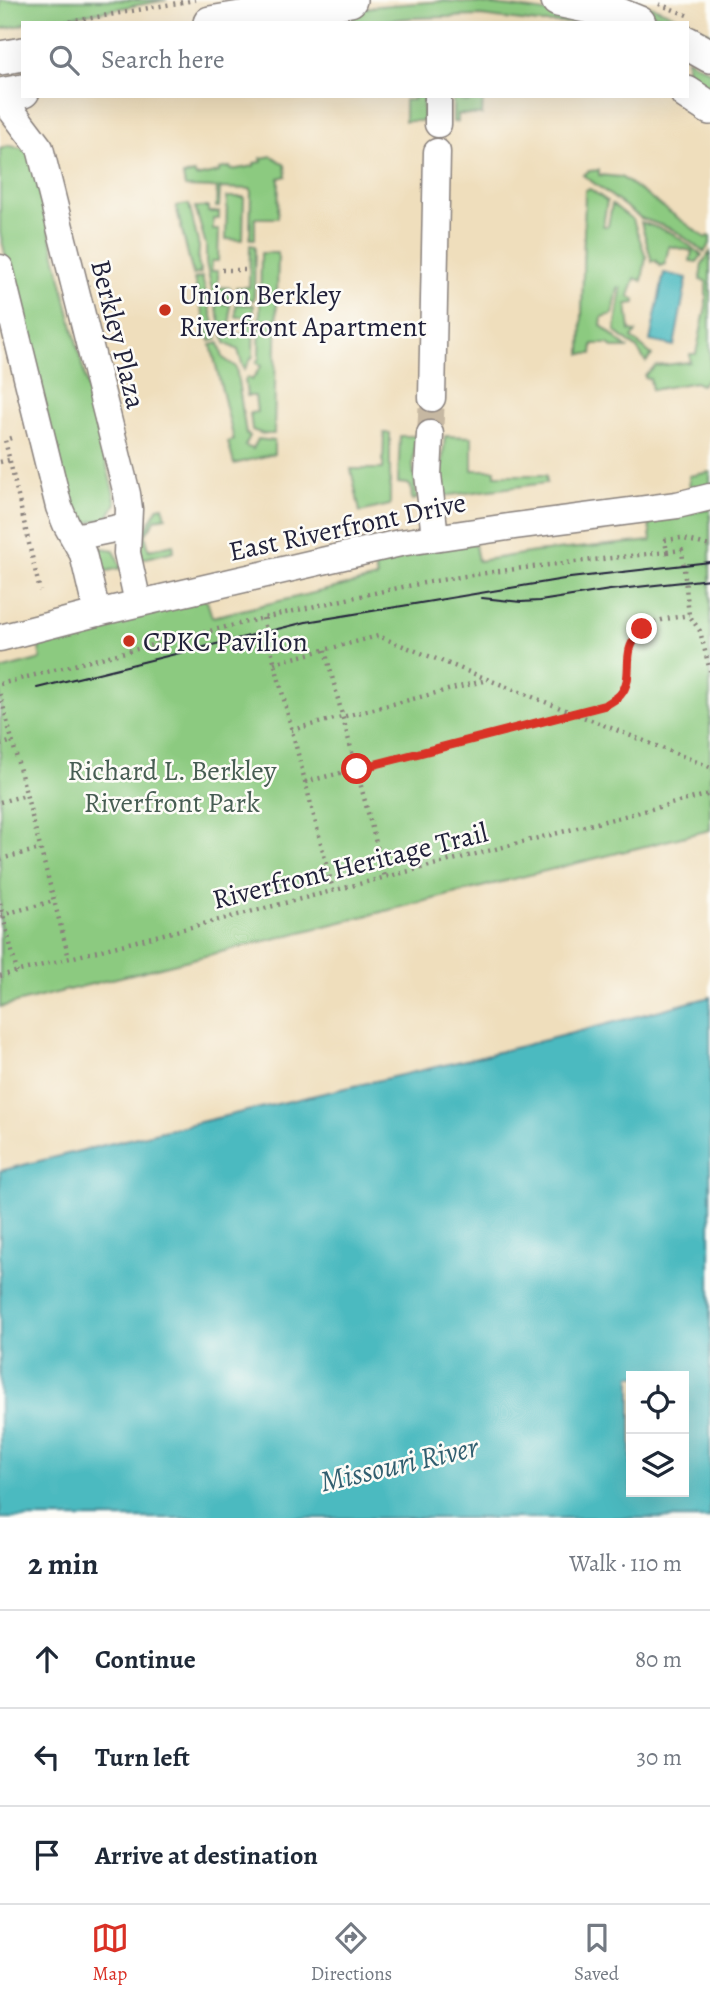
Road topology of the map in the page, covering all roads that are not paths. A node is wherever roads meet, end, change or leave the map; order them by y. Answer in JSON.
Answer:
{"nodes":[{"id":1,"x":349,"y":0,"type":"edge"},
{"id":2,"x":558,"y":0,"type":"edge"},
{"id":3,"x":222,"y":21,"type":"edge"},
{"id":4,"x":634,"y":21,"type":"edge"},
{"id":5,"x":691,"y":31,"type":"edge"},
{"id":6,"x":21,"y":54,"type":"edge"},
{"id":7,"x":710,"y":56,"type":"edge"},
{"id":8,"x":0,"y":58,"type":"edge"},
{"id":9,"x":21,"y":91,"type":"edge"},
{"id":10,"x":0,"y":94,"type":"edge"},
{"id":11,"x":689,"y":94,"type":"edge"},
{"id":12,"x":438,"y":98,"type":"edge"},
{"id":13,"x":710,"y":108,"type":"edge"},
{"id":14,"x":438,"y":124,"type":"dead end"},
{"id":15,"x":437,"y":152,"type":"dead end"},
{"id":16,"x":0,"y":268,"type":"edge"},
{"id":17,"x":432,"y":398,"type":"tunnel mouth"},
{"id":18,"x":430,"y":434,"type":"tunnel mouth"},
{"id":19,"x":710,"y":497,"type":"edge"},
{"id":20,"x":128,"y":526,"type":"junction"},
{"id":21,"x":75,"y":537,"type":"junction"},
{"id":22,"x":435,"y":537,"type":"junction"},
{"id":23,"x":138,"y":603,"type":"junction"},
{"id":24,"x":97,"y":613,"type":"junction"},
{"id":25,"x":0,"y":638,"type":"edge"}],
"edges":[{"from":1,"to":3,"type":"main road"},
{"from":2,"to":4,"type":"main road"},
{"from":5,"to":7,"type":"main road"},
{"from":6,"to":8,"type":"main road"},
{"from":9,"to":10,"type":"main road"},
{"from":10,"to":20,"type":"street","name":"Berkley Plaza"},
{"from":11,"to":13,"type":"main road"},
{"from":12,"to":14,"type":"street"},
{"from":15,"to":17,"type":"street"},
{"from":16,"to":21,"type":"street"},
{"from":18,"to":22,"type":"street"},
{"from":19,"to":22,"type":"street","name":"East Riverfront Drive"},
{"from":20,"to":21,"type":"street"},
{"from":20,"to":23,"type":"street","name":"Berkley Plaza"},
{"from":21,"to":24,"type":"street"},
{"from":22,"to":23,"type":"street","name":"East Riverfront Drive"},
{"from":23,"to":24,"type":"street","name":"East Riverfront Drive"},
{"from":24,"to":25,"type":"street","name":"East Riverfront Drive"}]}
